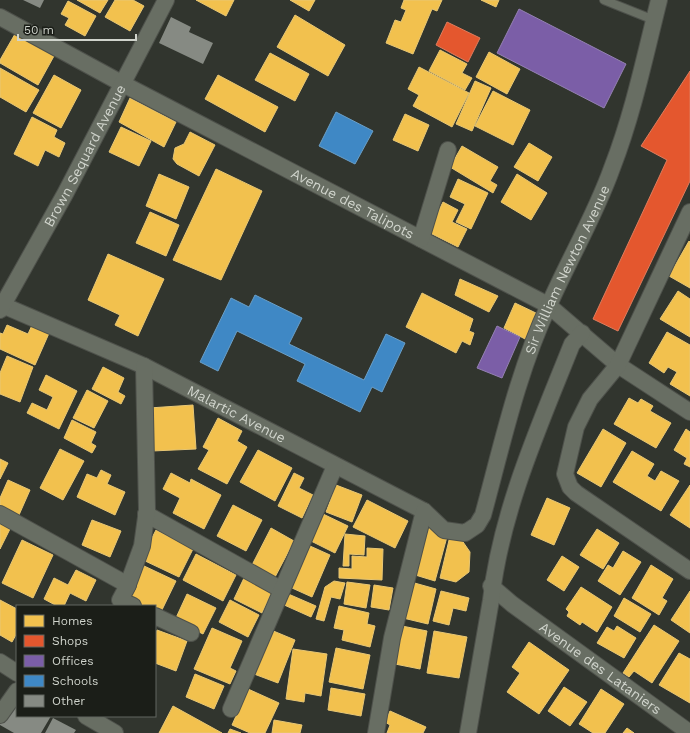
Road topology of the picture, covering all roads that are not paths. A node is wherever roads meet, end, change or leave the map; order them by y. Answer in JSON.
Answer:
{"nodes":[{"id":1,"x":166,"y":0,"type":"edge"},
{"id":2,"x":604,"y":0,"type":"edge"},
{"id":3,"x":660,"y":0,"type":"edge"},
{"id":4,"x":0,"y":17,"type":"edge"},
{"id":5,"x":654,"y":20,"type":"junction"},
{"id":6,"x":123,"y":84,"type":"junction"},
{"id":7,"x":448,"y":150,"type":"dead end"},
{"id":8,"x":690,"y":212,"type":"edge"},
{"id":9,"x":421,"y":239,"type":"junction"},
{"id":10,"x":548,"y":305,"type":"junction"},
{"id":11,"x":1,"y":306,"type":"edge"},
{"id":12,"x":582,"y":333,"type":"junction"},
{"id":13,"x":618,"y":364,"type":"junction"},
{"id":14,"x":144,"y":366,"type":"junction"},
{"id":15,"x":690,"y":412,"type":"edge"},
{"id":16,"x":335,"y":466,"type":"junction"},
{"id":17,"x":424,"y":511,"type":"junction"},
{"id":18,"x":0,"y":514,"type":"edge"},
{"id":19,"x":146,"y":514,"type":"junction"},
{"id":20,"x":465,"y":533,"type":"joint"},
{"id":21,"x":690,"y":570,"type":"edge"},
{"id":22,"x":128,"y":585,"type":"junction"},
{"id":23,"x":282,"y":590,"type":"junction"},
{"id":24,"x":491,"y":593,"type":"junction"},
{"id":25,"x":131,"y":605,"type":"edge"},
{"id":26,"x":156,"y":616,"type":"edge"},
{"id":27,"x":191,"y":633,"type":"dead end"},
{"id":28,"x":0,"y":662,"type":"edge"},
{"id":29,"x":16,"y":672,"type":"edge"},
{"id":30,"x":16,"y":692,"type":"edge"},
{"id":31,"x":231,"y":709,"type":"dead end"},
{"id":32,"x":0,"y":715,"type":"edge"},
{"id":33,"x":88,"y":717,"type":"edge"},
{"id":34,"x":115,"y":733,"type":"edge"},
{"id":35,"x":376,"y":733,"type":"edge"},
{"id":36,"x":468,"y":733,"type":"edge"},
{"id":37,"x":690,"y":733,"type":"edge"}],
"edges":[{"from":1,"to":6,"type":"street","name":"Brown Sequard Avenue"},
{"from":2,"to":5,"type":"lane"},
{"from":3,"to":5,"type":"street","name":"Sir William Newton Avenue"},
{"from":4,"to":6,"type":"street","name":"Avenue des Talipots"},
{"from":5,"to":10,"type":"street","name":"Sir William Newton Avenue"},
{"from":6,"to":9,"type":"street","name":"Avenue des Talipots"},
{"from":6,"to":11,"type":"street","name":"Brown Sequard Avenue"},
{"from":7,"to":9,"type":"street"},
{"from":8,"to":13,"type":"street"},
{"from":9,"to":10,"type":"street","name":"Avenue des Talipots"},
{"from":10,"to":12,"type":"street","name":"Avenue des Talipots"},
{"from":10,"to":20,"type":"street","name":"Sir William Newton Avenue"},
{"from":11,"to":14,"type":"street","name":"Malartic Avenue"},
{"from":12,"to":13,"type":"street","name":"Avenue des Talipots"},
{"from":12,"to":24,"type":"street"},
{"from":13,"to":15,"type":"street","name":"Avenue des Talipots"},
{"from":13,"to":21,"type":"street"},
{"from":14,"to":16,"type":"street","name":"Malartic Avenue"},
{"from":14,"to":19,"type":"street"},
{"from":16,"to":17,"type":"street","name":"Malartic Avenue"},
{"from":16,"to":23,"type":"street"},
{"from":17,"to":20,"type":"street","name":"Malartic Avenue"},
{"from":17,"to":35,"type":"street"},
{"from":18,"to":22,"type":"street"},
{"from":19,"to":22,"type":"street"},
{"from":19,"to":23,"type":"street"},
{"from":22,"to":25,"type":"street"},
{"from":23,"to":31,"type":"street"},
{"from":24,"to":36,"type":"street"},
{"from":24,"to":37,"type":"street","name":"Avenue des Lataniers"},
{"from":26,"to":27,"type":"street"},
{"from":28,"to":29,"type":"street"},
{"from":30,"to":32,"type":"street"},
{"from":33,"to":34,"type":"street"}]}
